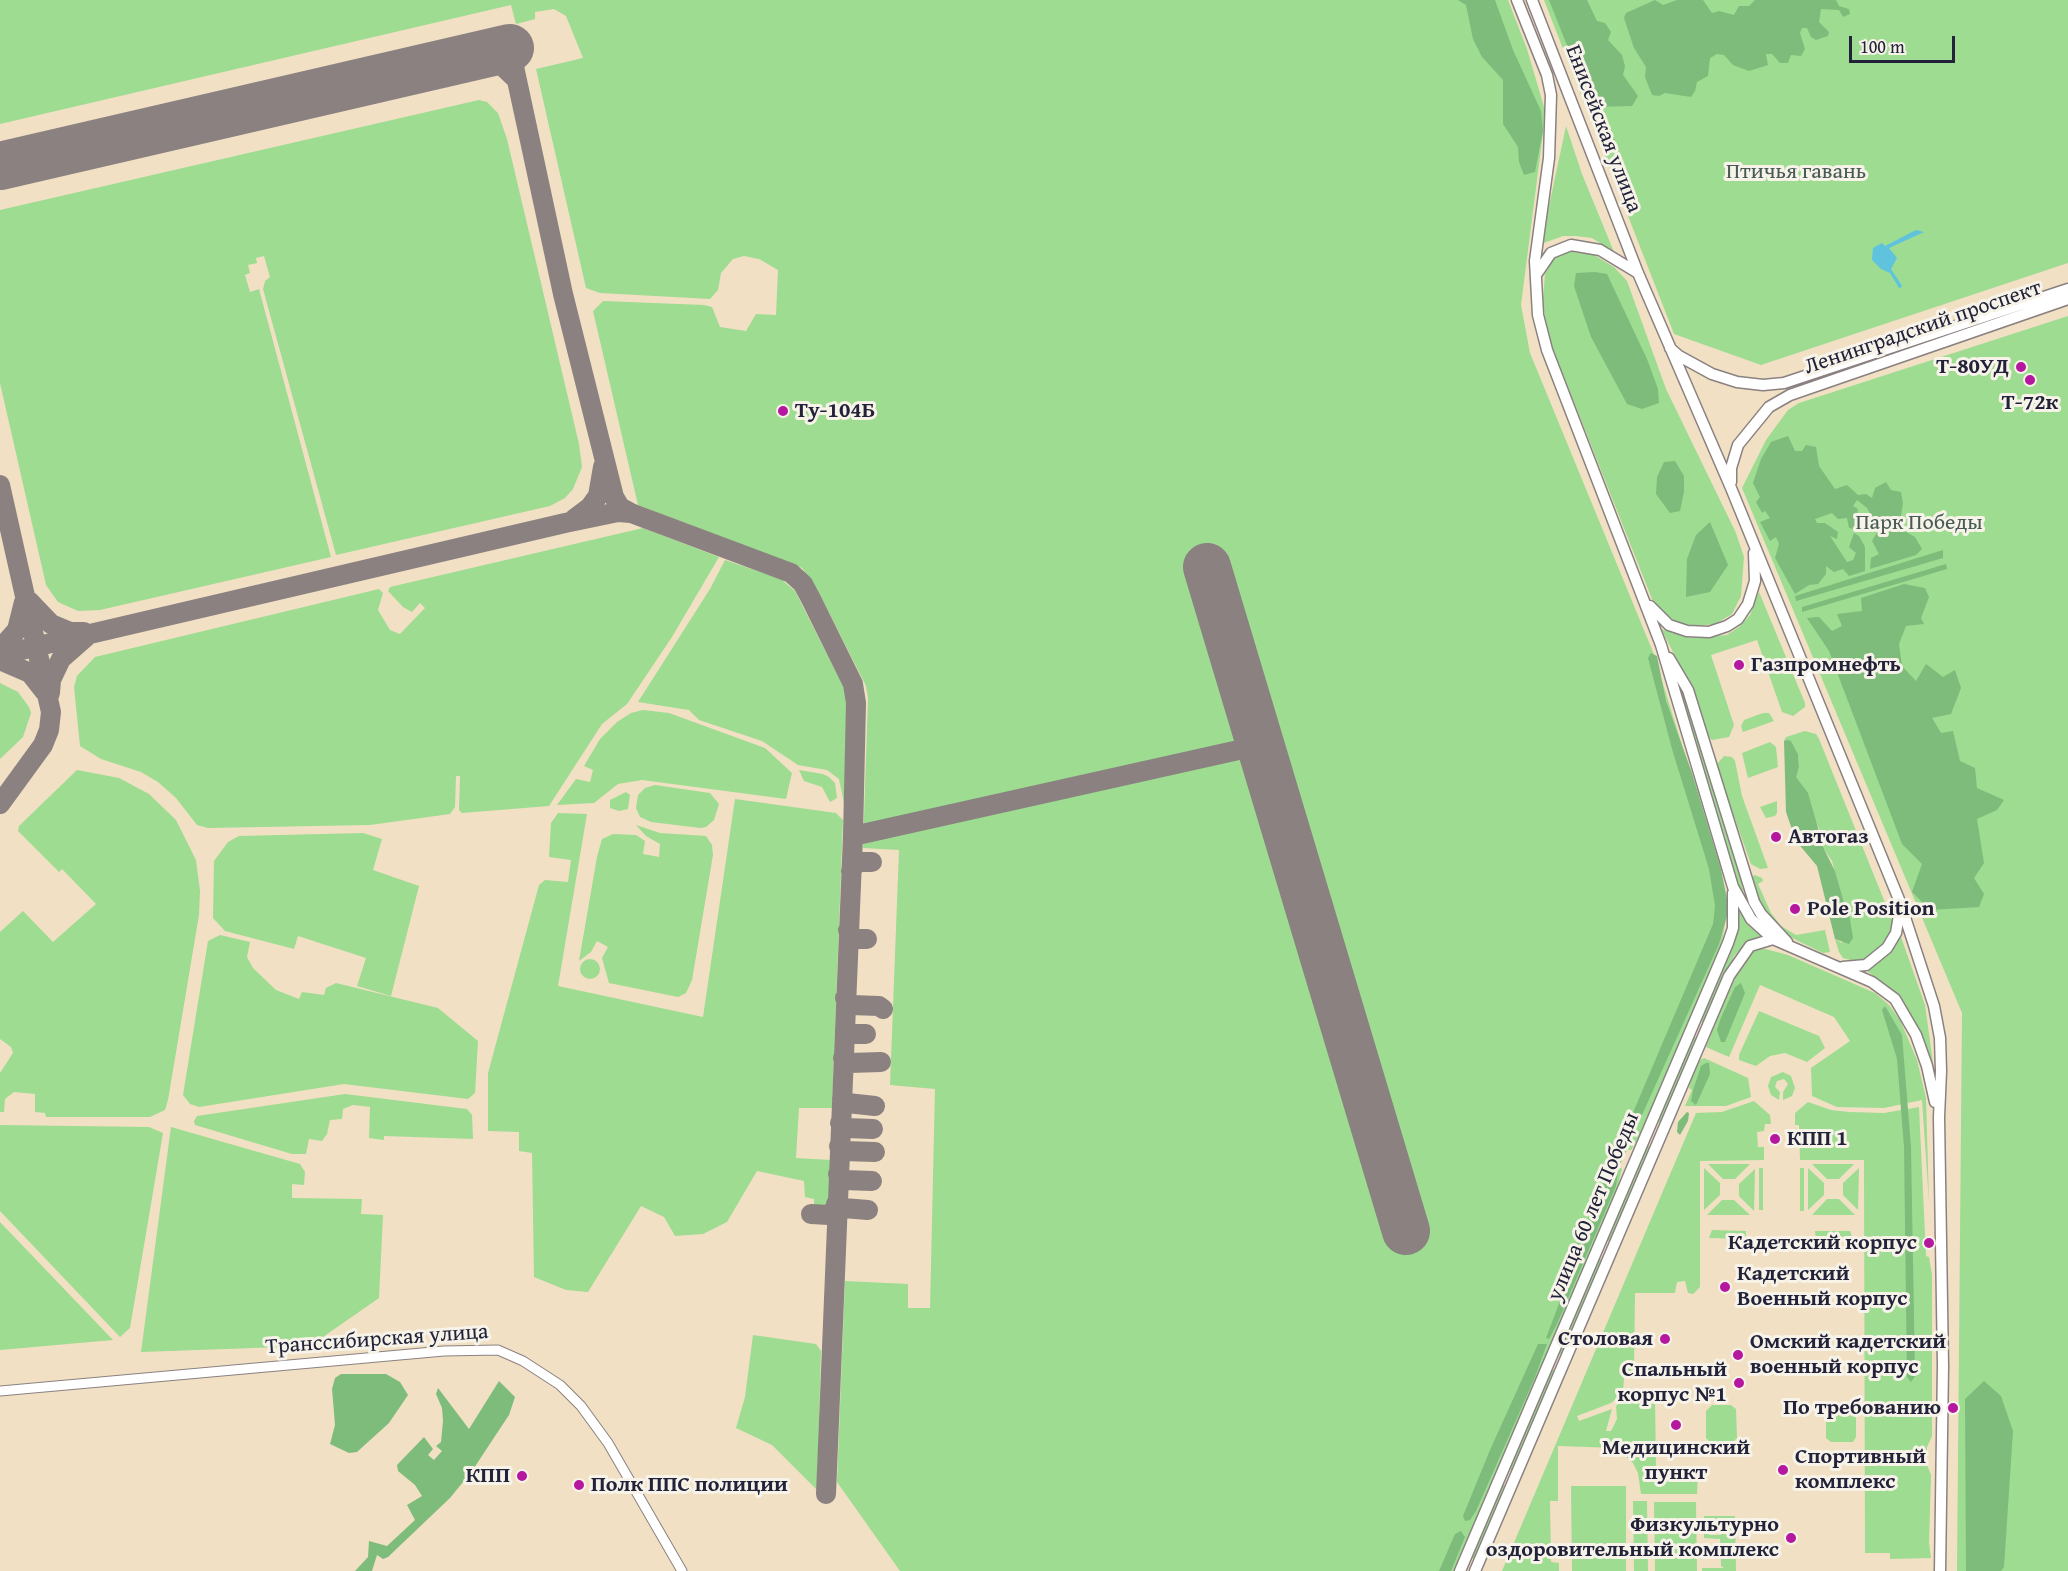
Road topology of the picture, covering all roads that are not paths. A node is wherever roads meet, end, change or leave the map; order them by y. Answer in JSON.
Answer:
{"nodes":[{"id":1,"x":1517,"y":0,"type":"edge"},
{"id":2,"x":1532,"y":0,"type":"edge"},
{"id":3,"x":1638,"y":273,"type":"junction"},
{"id":4,"x":1535,"y":275,"type":"junction"},
{"id":5,"x":2068,"y":289,"type":"edge"},
{"id":6,"x":2068,"y":299,"type":"edge"},
{"id":7,"x":1668,"y":347,"type":"junction"},
{"id":8,"x":1731,"y":488,"type":"junction"},
{"id":9,"x":1753,"y":540,"type":"junction"},
{"id":10,"x":1640,"y":591,"type":"junction"},
{"id":11,"x":1661,"y":645,"type":"junction"},
{"id":12,"x":1733,"y":887,"type":"junction"},
{"id":13,"x":1900,"y":903,"type":"junction"},
{"id":14,"x":1773,"y":939,"type":"junction"},
{"id":15,"x":1791,"y":945,"type":"junction"},
{"id":16,"x":1839,"y":967,"type":"junction"},
{"id":17,"x":1692,"y":1027,"type":"junction"},
{"id":18,"x":1705,"y":1032,"type":"junction"},
{"id":19,"x":1939,"y":1117,"type":"junction"},
{"id":20,"x":1646,"y":1134,"type":"junction"},
{"id":21,"x":1659,"y":1139,"type":"junction"},
{"id":22,"x":1598,"y":1248,"type":"junction"},
{"id":23,"x":1610,"y":1253,"type":"junction"},
{"id":24,"x":0,"y":1391,"type":"edge"},
{"id":25,"x":1462,"y":1567,"type":"edge"},
{"id":26,"x":1475,"y":1569,"type":"edge"},
{"id":27,"x":682,"y":1571,"type":"edge"},
{"id":28,"x":1940,"y":1571,"type":"edge"}],
"edges":[{"from":1,"to":4,"type":"main road","name":"Енисейская улица"},
{"from":2,"to":3,"type":"main road","name":"Енисейская улица"},
{"from":3,"to":4,"type":"main road"},
{"from":3,"to":7,"type":"main road","name":"Енисейская улица"},
{"from":4,"to":10,"type":"main road","name":"Енисейская улица"},
{"from":5,"to":7,"type":"main road","name":"Ленинградский проспект"},
{"from":6,"to":8,"type":"main road","name":"Ленинградский проспект"},
{"from":7,"to":8,"type":"main road","name":"Енисейская улица"},
{"from":8,"to":9,"type":"main road","name":"Енисейская улица"},
{"from":9,"to":10,"type":"main road"},
{"from":9,"to":13,"type":"main road","name":"Енисейская улица"},
{"from":10,"to":11,"type":"main road"},
{"from":11,"to":12,"type":"main road"},
{"from":11,"to":15,"type":"main road"},
{"from":12,"to":14,"type":"main road"},
{"from":12,"to":17,"type":"main road","name":"улица 60 лет Победы"},
{"from":13,"to":16,"type":"main road"},
{"from":13,"to":19,"type":"main road","name":"Енисейская улица"},
{"from":14,"to":15,"type":"main road"},
{"from":14,"to":18,"type":"main road","name":"улица 60 лет Победы"},
{"from":15,"to":16,"type":"main road"},
{"from":16,"to":19,"type":"main road"},
{"from":17,"to":18,"type":"main road"},
{"from":17,"to":20,"type":"main road","name":"улица 60 лет Победы"},
{"from":18,"to":21,"type":"main road","name":"улица 60 лет Победы"},
{"from":19,"to":28,"type":"main road"},
{"from":20,"to":21,"type":"main road"},
{"from":20,"to":22,"type":"main road","name":"улица 60 лет Победы"},
{"from":21,"to":23,"type":"main road","name":"улица 60 лет Победы"},
{"from":22,"to":23,"type":"main road"},
{"from":22,"to":25,"type":"main road","name":"улица 60 лет Победы"},
{"from":23,"to":26,"type":"main road","name":"улица 60 лет Победы"},
{"from":24,"to":27,"type":"main road","name":"Транссибирская улица"},
{"from":25,"to":26,"type":"main road"}]}
